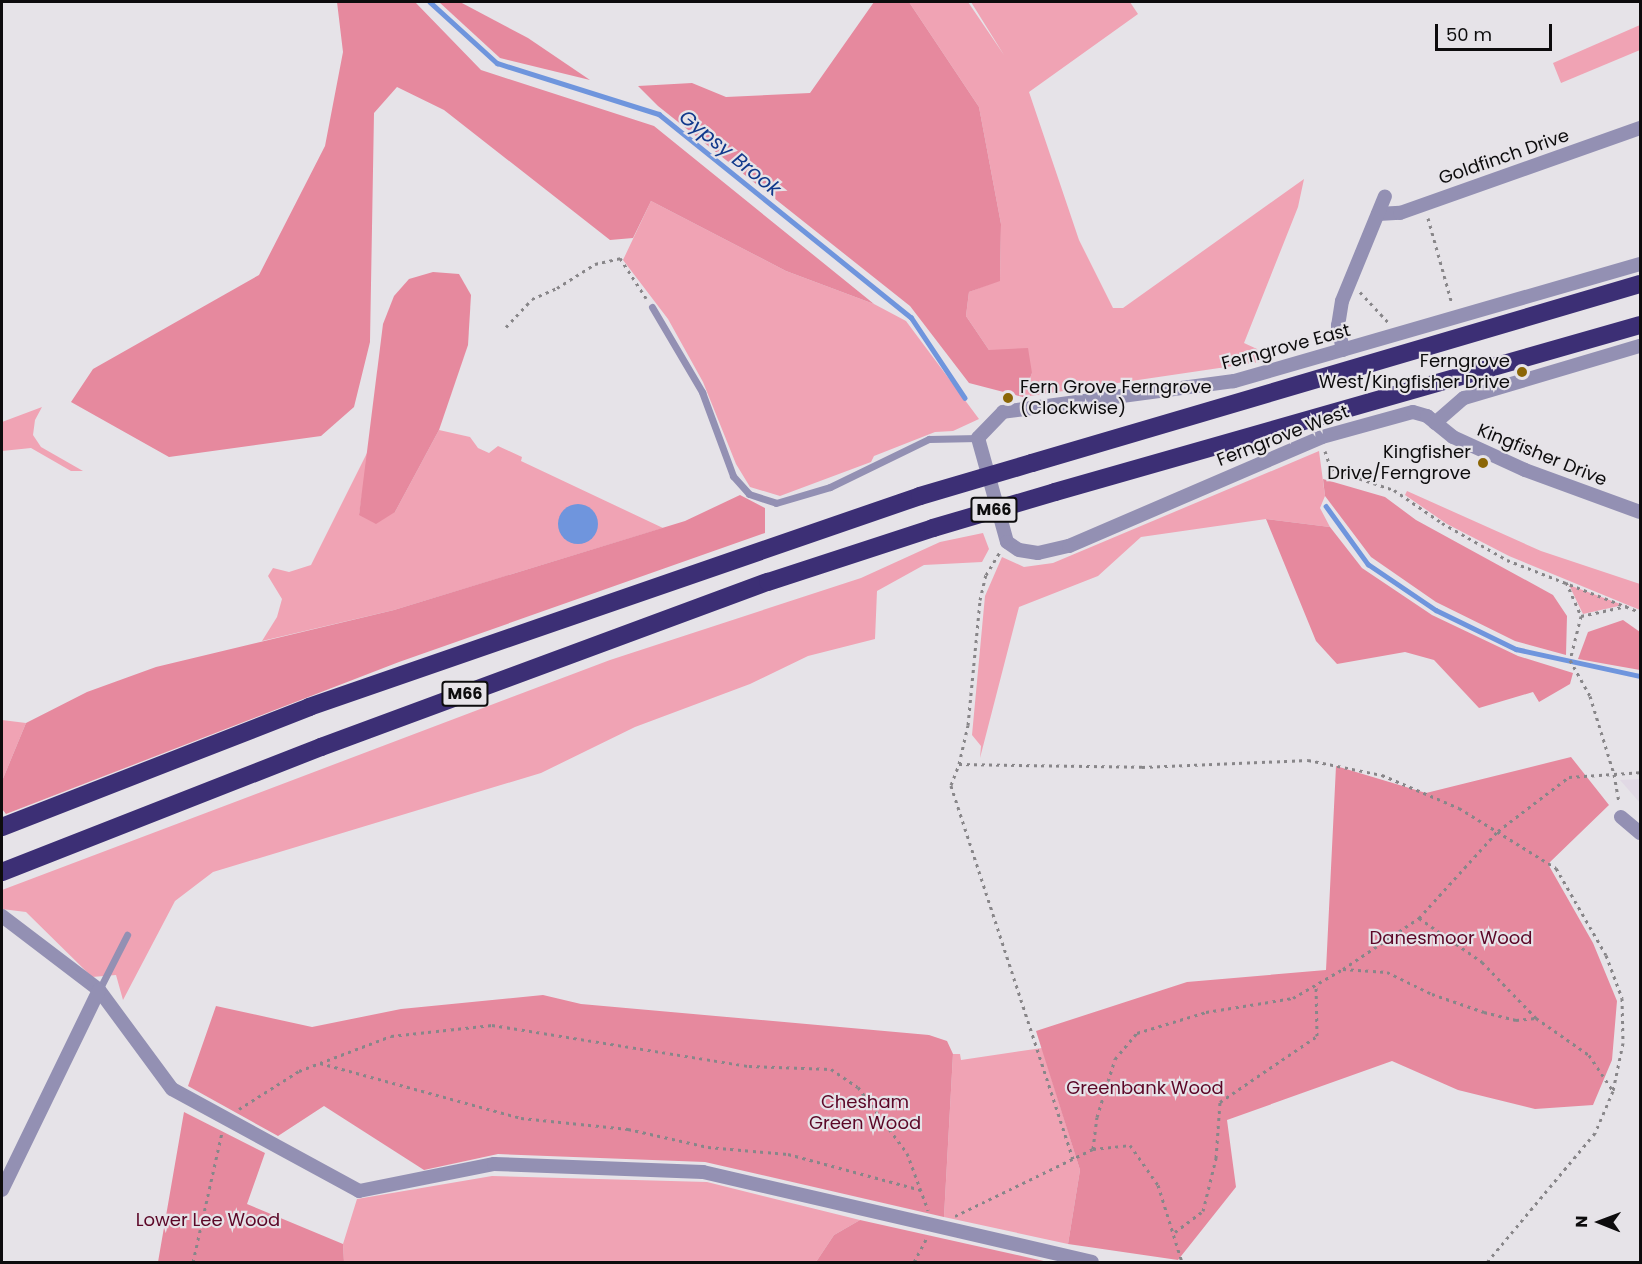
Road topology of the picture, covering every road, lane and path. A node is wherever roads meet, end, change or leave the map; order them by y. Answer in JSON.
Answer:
{"nodes":[{"id":1,"x":1641,"y":128,"type":"edge"},
{"id":2,"x":1385,"y":196,"type":"dead end"},
{"id":3,"x":1424,"y":204,"type":"junction"},
{"id":4,"x":1378,"y":214,"type":"junction"},
{"id":5,"x":1641,"y":264,"type":"edge"},
{"id":6,"x":1641,"y":284,"type":"edge"},
{"id":7,"x":1348,"y":286,"type":"junction"},
{"id":8,"x":652,"y":307,"type":"joint"},
{"id":9,"x":1455,"y":318,"type":"junction"},
{"id":10,"x":1641,"y":325,"type":"edge"},
{"id":11,"x":506,"y":327,"type":"dead end"},
{"id":12,"x":1393,"y":336,"type":"junction"},
{"id":13,"x":1641,"y":346,"type":"edge"},
{"id":14,"x":1343,"y":350,"type":"junction"},
{"id":15,"x":1435,"y":423,"type":"junction"},
{"id":16,"x":1322,"y":437,"type":"junction"},
{"id":17,"x":978,"y":438,"type":"junction"},
{"id":18,"x":1641,"y":512,"type":"edge"},
{"id":19,"x":1007,"y":542,"type":"junction"},
{"id":20,"x":1566,"y":582,"type":"junction"},
{"id":21,"x":1627,"y":606,"type":"junction"},
{"id":22,"x":1641,"y":612,"type":"edge"},
{"id":23,"x":1581,"y":616,"type":"junction"},
{"id":24,"x":960,"y":764,"type":"junction"},
{"id":25,"x":1641,"y":772,"type":"edge"},
{"id":26,"x":1614,"y":774,"type":"junction"},
{"id":27,"x":1621,"y":817,"type":"joint"},
{"id":28,"x":2,"y":827,"type":"edge"},
{"id":29,"x":1498,"y":831,"type":"junction"},
{"id":30,"x":1641,"y":833,"type":"edge"},
{"id":31,"x":2,"y":872,"type":"edge"},
{"id":32,"x":2,"y":916,"type":"edge"},
{"id":33,"x":1419,"y":918,"type":"junction"},
{"id":34,"x":127,"y":935,"type":"dead end"},
{"id":35,"x":1343,"y":969,"type":"junction"},
{"id":36,"x":1316,"y":985,"type":"junction"},
{"id":37,"x":99,"y":990,"type":"junction"},
{"id":38,"x":1536,"y":1018,"type":"junction"},
{"id":39,"x":320,"y":1063,"type":"junction"},
{"id":40,"x":1613,"y":1091,"type":"junction"},
{"id":41,"x":225,"y":1118,"type":"junction"},
{"id":42,"x":1093,"y":1149,"type":"junction"},
{"id":43,"x":1073,"y":1159,"type":"junction"},
{"id":44,"x":921,"y":1190,"type":"junction"},
{"id":45,"x":2,"y":1191,"type":"edge"},
{"id":46,"x":934,"y":1226,"type":"junction"},
{"id":47,"x":1175,"y":1232,"type":"junction"},
{"id":48,"x":193,"y":1263,"type":"edge"},
{"id":49,"x":914,"y":1263,"type":"edge"},
{"id":50,"x":1092,"y":1263,"type":"edge"},
{"id":51,"x":1182,"y":1263,"type":"edge"},
{"id":52,"x":1487,"y":1263,"type":"edge"}],
"edges":[{"from":1,"to":3,"type":"street","name":"Goldfinch Drive"},
{"from":2,"to":4,"type":"street"},
{"from":3,"to":4,"type":"street","name":"Goldfinch Drive"},
{"from":3,"to":9,"type":"path"},
{"from":4,"to":7,"type":"street"},
{"from":5,"to":9,"type":"street","name":"Ferngrove East"},
{"from":6,"to":28,"type":"highway","number":"M66","bridge":true},
{"from":7,"to":12,"type":"path"},
{"from":7,"to":14,"type":"street"},
{"from":8,"to":11,"type":"path"},
{"from":8,"to":17,"type":"lane"},
{"from":9,"to":12,"type":"street","name":"Ferngrove East"},
{"from":10,"to":31,"type":"highway","number":"M66","bridge":true},
{"from":12,"to":14,"type":"street","name":"Ferngrove East"},
{"from":13,"to":15,"type":"street"},
{"from":14,"to":17,"type":"street","name":"Ferngrove East"},
{"from":15,"to":16,"type":"street","name":"Ferngrove West"},
{"from":15,"to":18,"type":"street","name":"Kingfisher Drive"},
{"from":16,"to":19,"type":"street","name":"Ferngrove West"},
{"from":16,"to":20,"type":"path"},
{"from":17,"to":19,"type":"street"},
{"from":19,"to":24,"type":"path"},
{"from":20,"to":21,"type":"path"},
{"from":20,"to":23,"type":"path"},
{"from":21,"to":22,"type":"path"},
{"from":21,"to":23,"type":"path"},
{"from":23,"to":26,"type":"path"},
{"from":24,"to":29,"type":"path"},
{"from":24,"to":43,"type":"path"},
{"from":25,"to":26,"type":"path"},
{"from":26,"to":27,"type":"path"},
{"from":26,"to":29,"type":"path"},
{"from":27,"to":30,"type":"street"},
{"from":29,"to":33,"type":"path"},
{"from":29,"to":40,"type":"path"},
{"from":32,"to":37,"type":"street"},
{"from":33,"to":35,"type":"path"},
{"from":33,"to":38,"type":"path"},
{"from":34,"to":37,"type":"lane"},
{"from":35,"to":36,"type":"path"},
{"from":35,"to":38,"type":"path"},
{"from":36,"to":42,"type":"path"},
{"from":36,"to":47,"type":"path"},
{"from":37,"to":41,"type":"street"},
{"from":37,"to":45,"type":"street"},
{"from":38,"to":40,"type":"path"},
{"from":39,"to":41,"type":"path"},
{"from":39,"to":44,"type":"path"},
{"from":39,"to":44,"type":"path"},
{"from":40,"to":52,"type":"path"},
{"from":41,"to":46,"type":"street"},
{"from":41,"to":48,"type":"path"},
{"from":42,"to":43,"type":"path"},
{"from":42,"to":47,"type":"path"},
{"from":43,"to":46,"type":"path"},
{"from":44,"to":46,"type":"path"},
{"from":46,"to":49,"type":"path"},
{"from":46,"to":50,"type":"street"},
{"from":47,"to":51,"type":"path"}]}
